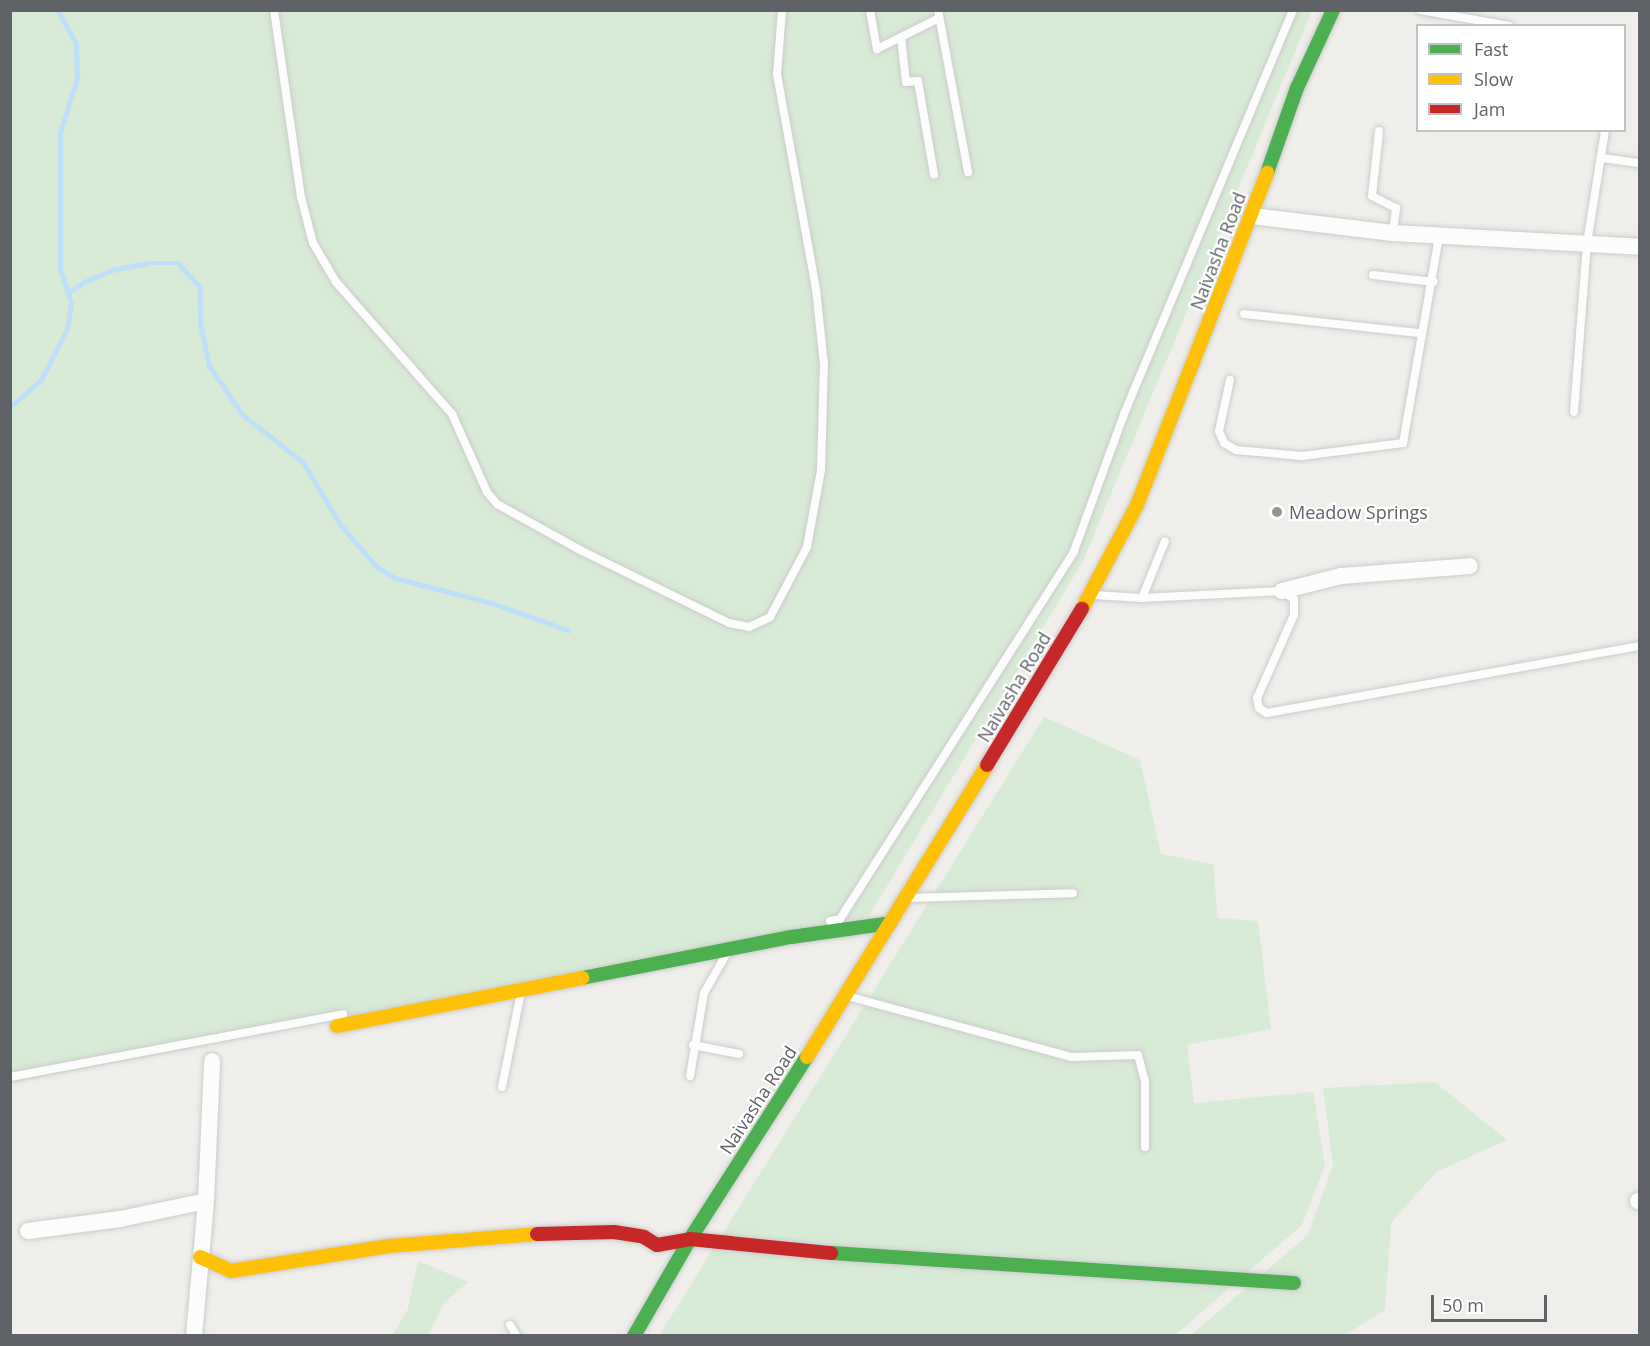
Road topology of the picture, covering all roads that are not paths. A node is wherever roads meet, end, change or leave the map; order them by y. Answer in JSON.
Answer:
{"nodes":[{"id":1,"x":274,"y":10,"type":"edge"},
{"id":2,"x":782,"y":10,"type":"edge"},
{"id":3,"x":870,"y":10,"type":"edge"},
{"id":4,"x":1293,"y":10,"type":"edge"},
{"id":5,"x":1333,"y":10,"type":"edge"},
{"id":6,"x":1420,"y":10,"type":"edge"},
{"id":7,"x":938,"y":14,"type":"edge"},
{"id":8,"x":1498,"y":24,"type":"edge"},
{"id":9,"x":901,"y":37,"type":"junction"},
{"id":10,"x":1379,"y":131,"type":"dead end"},
{"id":11,"x":1605,"y":132,"type":"edge"},
{"id":12,"x":1603,"y":158,"type":"junction"},
{"id":13,"x":1640,"y":163,"type":"edge"},
{"id":14,"x":968,"y":172,"type":"dead end"},
{"id":15,"x":934,"y":175,"type":"dead end"},
{"id":16,"x":1252,"y":216,"type":"junction"},
{"id":17,"x":1393,"y":233,"type":"junction"},
{"id":18,"x":1439,"y":237,"type":"junction"},
{"id":19,"x":1587,"y":243,"type":"junction"},
{"id":20,"x":1640,"y":247,"type":"edge"},
{"id":21,"x":1373,"y":275,"type":"dead end"},
{"id":22,"x":1434,"y":282,"type":"junction"},
{"id":23,"x":1244,"y":314,"type":"dead end"},
{"id":24,"x":1419,"y":333,"type":"junction"},
{"id":25,"x":1230,"y":380,"type":"dead end"},
{"id":26,"x":1574,"y":412,"type":"dead end"},
{"id":27,"x":1165,"y":541,"type":"dead end"},
{"id":28,"x":1470,"y":566,"type":"dead end"},
{"id":29,"x":1282,"y":591,"type":"junction"},
{"id":30,"x":1090,"y":595,"type":"junction"},
{"id":31,"x":1142,"y":598,"type":"junction"},
{"id":32,"x":1640,"y":646,"type":"edge"},
{"id":33,"x":1073,"y":893,"type":"dead end"},
{"id":34,"x":906,"y":898,"type":"junction"},
{"id":35,"x":890,"y":923,"type":"junction"},
{"id":36,"x":728,"y":950,"type":"junction"},
{"id":37,"x":522,"y":988,"type":"junction"},
{"id":38,"x":846,"y":996,"type":"junction"},
{"id":39,"x":337,"y":1026,"type":"dead end"},
{"id":40,"x":693,"y":1045,"type":"junction"},
{"id":41,"x":739,"y":1054,"type":"dead end"},
{"id":42,"x":212,"y":1061,"type":"dead end"},
{"id":43,"x":690,"y":1076,"type":"dead end"},
{"id":44,"x":10,"y":1077,"type":"edge"},
{"id":45,"x":502,"y":1087,"type":"dead end"},
{"id":46,"x":1145,"y":1147,"type":"dead end"},
{"id":47,"x":206,"y":1201,"type":"junction"},
{"id":48,"x":28,"y":1231,"type":"dead end"},
{"id":49,"x":690,"y":1239,"type":"junction"},
{"id":50,"x":200,"y":1257,"type":"junction"},
{"id":51,"x":1294,"y":1283,"type":"dead end"},
{"id":52,"x":510,"y":1326,"type":"dead end"},
{"id":53,"x":639,"y":1334,"type":"edge"},
{"id":54,"x":194,"y":1335,"type":"edge"},
{"id":55,"x":517,"y":1335,"type":"edge"}],
"edges":[{"from":1,"to":2,"type":"lane"},
{"from":3,"to":9,"type":"lane"},
{"from":4,"to":44,"type":"lane"},
{"from":5,"to":16,"type":"street","name":"Naivasha Road"},
{"from":6,"to":8,"type":"lane"},
{"from":7,"to":9,"type":"lane"},
{"from":7,"to":14,"type":"lane"},
{"from":9,"to":15,"type":"lane"},
{"from":10,"to":17,"type":"lane"},
{"from":11,"to":12,"type":"lane"},
{"from":12,"to":13,"type":"lane"},
{"from":12,"to":19,"type":"lane"},
{"from":16,"to":17,"type":"street"},
{"from":16,"to":30,"type":"street","name":"Naivasha Road"},
{"from":17,"to":18,"type":"street"},
{"from":18,"to":19,"type":"street"},
{"from":18,"to":22,"type":"lane"},
{"from":19,"to":20,"type":"street"},
{"from":19,"to":26,"type":"lane"},
{"from":21,"to":22,"type":"lane"},
{"from":22,"to":24,"type":"lane"},
{"from":23,"to":24,"type":"lane"},
{"from":24,"to":25,"type":"lane"},
{"from":27,"to":31,"type":"lane"},
{"from":28,"to":29,"type":"street"},
{"from":29,"to":31,"type":"lane"},
{"from":29,"to":32,"type":"lane"},
{"from":30,"to":31,"type":"lane"},
{"from":30,"to":34,"type":"street","name":"Naivasha Road"},
{"from":33,"to":34,"type":"lane"},
{"from":34,"to":35,"type":"street","name":"Naivasha Road"},
{"from":35,"to":36,"type":"street"},
{"from":35,"to":38,"type":"street","name":"Naivasha Road"},
{"from":36,"to":37,"type":"street"},
{"from":36,"to":40,"type":"lane"},
{"from":37,"to":39,"type":"street"},
{"from":37,"to":45,"type":"lane"},
{"from":38,"to":46,"type":"lane"},
{"from":38,"to":49,"type":"street","name":"Naivasha Road"},
{"from":40,"to":41,"type":"lane"},
{"from":40,"to":43,"type":"lane"},
{"from":42,"to":47,"type":"street"},
{"from":47,"to":48,"type":"street"},
{"from":47,"to":50,"type":"street"},
{"from":49,"to":50,"type":"street"},
{"from":49,"to":51,"type":"street"},
{"from":49,"to":53,"type":"street","name":"Naivasha Road"},
{"from":50,"to":54,"type":"street"},
{"from":52,"to":55,"type":"lane"}]}
